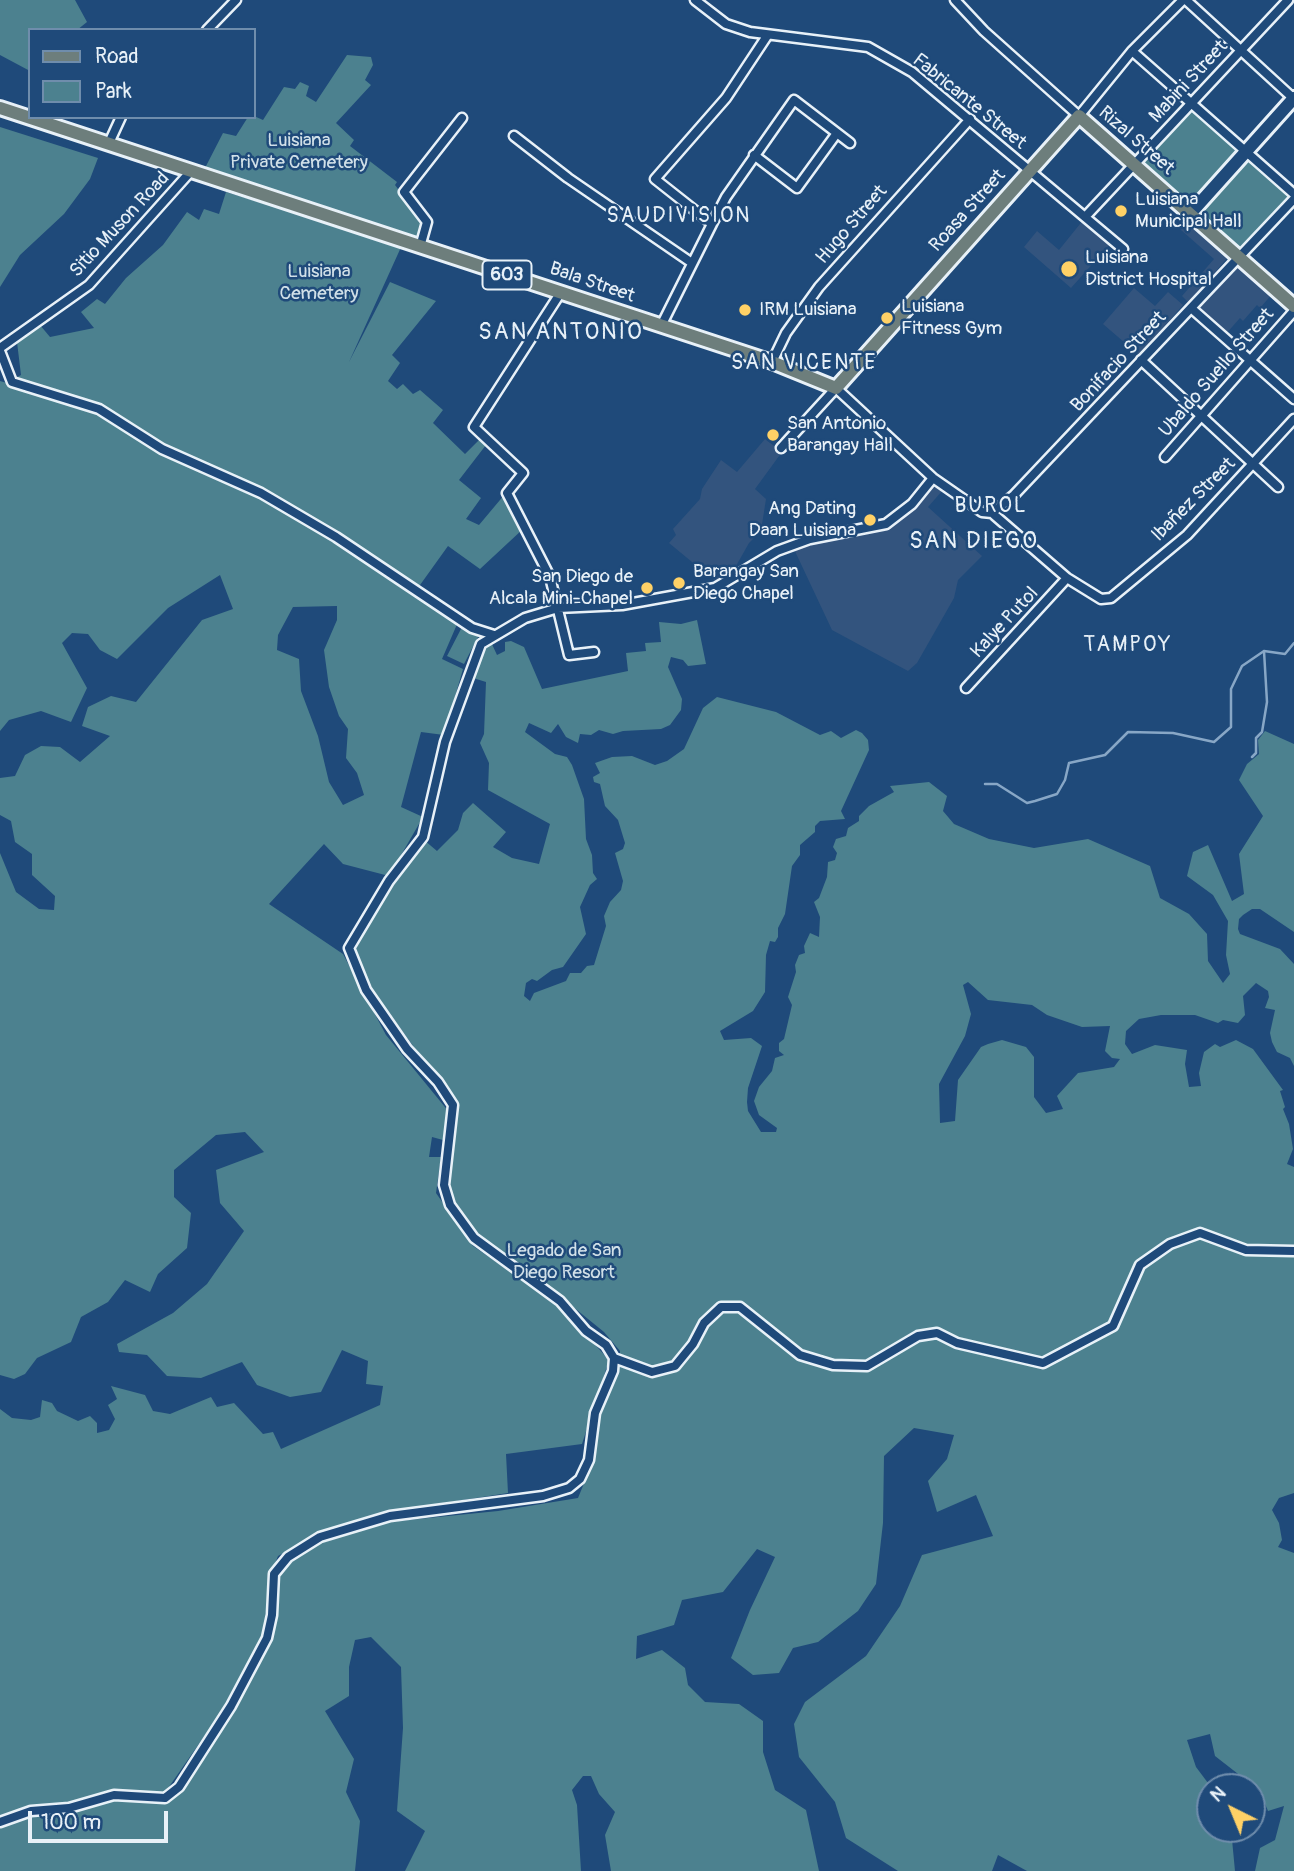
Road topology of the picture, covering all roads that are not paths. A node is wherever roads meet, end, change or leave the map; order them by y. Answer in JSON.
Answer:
{"nodes":[{"id":1,"x":236,"y":0,"type":"edge"},
{"id":2,"x":695,"y":0,"type":"edge"},
{"id":3,"x":955,"y":0,"type":"edge"},
{"id":4,"x":1184,"y":0,"type":"edge"},
{"id":5,"x":1288,"y":0,"type":"edge"},
{"id":6,"x":1294,"y":6,"type":"edge"},
{"id":7,"x":209,"y":28,"type":"edge"},
{"id":8,"x":767,"y":36,"type":"junction"},
{"id":9,"x":1132,"y":51,"type":"junction"},
{"id":10,"x":1240,"y":52,"type":"junction"},
{"id":11,"x":1294,"y":98,"type":"edge"},
{"id":12,"x":1191,"y":105,"type":"junction"},
{"id":13,"x":0,"y":108,"type":"edge"},
{"id":14,"x":1079,"y":116,"type":"junction"},
{"id":15,"x":28,"y":117,"type":"edge"},
{"id":16,"x":462,"y":118,"type":"dead end"},
{"id":17,"x":34,"y":119,"type":"edge"},
{"id":18,"x":120,"y":119,"type":"edge"},
{"id":19,"x":970,"y":119,"type":"junction"},
{"id":20,"x":837,"y":133,"type":"junction"},
{"id":21,"x":514,"y":136,"type":"dead end"},
{"id":22,"x":109,"y":143,"type":"junction"},
{"id":23,"x":850,"y":143,"type":"dead end"},
{"id":24,"x":1246,"y":151,"type":"junction"},
{"id":25,"x":754,"y":155,"type":"junction"},
{"id":26,"x":1133,"y":165,"type":"junction"},
{"id":27,"x":192,"y":170,"type":"junction"},
{"id":28,"x":1029,"y":172,"type":"junction"},
{"id":29,"x":1294,"y":196,"type":"edge"},
{"id":30,"x":1190,"y":214,"type":"junction"},
{"id":31,"x":1085,"y":216,"type":"junction"},
{"id":32,"x":712,"y":224,"type":"junction"},
{"id":33,"x":420,"y":247,"type":"junction"},
{"id":34,"x":1124,"y":249,"type":"dead end"},
{"id":35,"x":1239,"y":257,"type":"junction"},
{"id":36,"x":692,"y":263,"type":"junction"},
{"id":37,"x":561,"y":292,"type":"junction"},
{"id":38,"x":1191,"y":308,"type":"junction"},
{"id":39,"x":1294,"y":308,"type":"edge"},
{"id":40,"x":661,"y":326,"type":"junction"},
{"id":41,"x":0,"y":350,"type":"edge"},
{"id":42,"x":1250,"y":359,"type":"junction"},
{"id":43,"x":1141,"y":360,"type":"junction"},
{"id":44,"x":772,"y":362,"type":"junction"},
{"id":45,"x":836,"y":388,"type":"junction"},
{"id":46,"x":1294,"y":399,"type":"edge"},
{"id":47,"x":1202,"y":414,"type":"junction"},
{"id":48,"x":1294,"y":419,"type":"edge"},
{"id":49,"x":781,"y":448,"type":"dead end"},
{"id":50,"x":1165,"y":457,"type":"dead end"},
{"id":51,"x":1254,"y":463,"type":"junction"},
{"id":52,"x":933,"y":478,"type":"junction"},
{"id":53,"x":1278,"y":487,"type":"dead end"},
{"id":54,"x":992,"y":513,"type":"junction"},
{"id":55,"x":1067,"y":578,"type":"junction"},
{"id":56,"x":1111,"y":598,"type":"joint"},
{"id":57,"x":558,"y":608,"type":"junction"},
{"id":58,"x":494,"y":635,"type":"junction"},
{"id":59,"x":594,"y":652,"type":"dead end"},
{"id":60,"x":966,"y":688,"type":"dead end"},
{"id":61,"x":1294,"y":1251,"type":"edge"},
{"id":62,"x":614,"y":1358,"type":"junction"},
{"id":63,"x":0,"y":1822,"type":"edge"}],
"edges":[{"from":1,"to":7,"type":"street"},
{"from":2,"to":8,"type":"street","name":"Fabricante Street"},
{"from":3,"to":14,"type":"street"},
{"from":4,"to":9,"type":"street","name":"Roasa Street"},
{"from":4,"to":10,"type":"street"},
{"from":5,"to":6,"type":"street"},
{"from":5,"to":10,"type":"street","name":"Mabini Street"},
{"from":8,"to":19,"type":"street","name":"Fabricante Street"},
{"from":8,"to":32,"type":"street"},
{"from":9,"to":12,"type":"street"},
{"from":9,"to":14,"type":"street","name":"Roasa Street"},
{"from":10,"to":11,"type":"street"},
{"from":10,"to":12,"type":"street","name":"Mabini Street"},
{"from":11,"to":24,"type":"street"},
{"from":12,"to":24,"type":"street"},
{"from":12,"to":26,"type":"street","name":"Mabini Street"},
{"from":13,"to":15,"type":"main road","name":"Bala Street","number":"603"},
{"from":14,"to":26,"type":"main road","name":"Rizal Street"},
{"from":14,"to":28,"type":"main road","name":"Roasa Street"},
{"from":16,"to":33,"type":"street"},
{"from":17,"to":22,"type":"main road","name":"Bala Street","number":"603"},
{"from":18,"to":22,"type":"street"},
{"from":19,"to":28,"type":"street","name":"Fabricante Street"},
{"from":19,"to":44,"type":"street","name":"Hugo Street"},
{"from":20,"to":23,"type":"street"},
{"from":20,"to":25,"type":"street"},
{"from":20,"to":25,"type":"street"},
{"from":21,"to":36,"type":"street"},
{"from":22,"to":27,"type":"main road","name":"Bala Street","number":"603"},
{"from":24,"to":29,"type":"street"},
{"from":24,"to":30,"type":"street"},
{"from":25,"to":32,"type":"street"},
{"from":26,"to":30,"type":"main road","name":"Rizal Street"},
{"from":26,"to":31,"type":"street","name":"Mabini Street"},
{"from":27,"to":33,"type":"main road","name":"Bala Street","number":"603"},
{"from":27,"to":41,"type":"street","name":"Sitio Muson Road"},
{"from":28,"to":31,"type":"street","name":"Fabricante Street"},
{"from":28,"to":45,"type":"main road","name":"Roasa Street"},
{"from":29,"to":35,"type":"street","name":"Bonifacio Street"},
{"from":30,"to":35,"type":"main road","name":"Rizal Street"},
{"from":31,"to":34,"type":"street","name":"Fabricante Street"},
{"from":32,"to":36,"type":"street"},
{"from":33,"to":37,"type":"main road","name":"Bala Street","number":"603"},
{"from":35,"to":38,"type":"street","name":"Bonifacio Street"},
{"from":35,"to":39,"type":"main road","name":"Rizal Street"},
{"from":36,"to":40,"type":"street"},
{"from":37,"to":40,"type":"main road","name":"Bala Street","number":"603"},
{"from":37,"to":57,"type":"street"},
{"from":38,"to":42,"type":"street"},
{"from":38,"to":43,"type":"street","name":"Bonifacio Street"},
{"from":39,"to":42,"type":"street","name":"Ubaldo Suello Street"},
{"from":40,"to":44,"type":"main road","name":"Bala Street","number":"603"},
{"from":41,"to":58,"type":"street"},
{"from":42,"to":46,"type":"street"},
{"from":42,"to":47,"type":"street","name":"Ubaldo Suello Street"},
{"from":43,"to":47,"type":"street"},
{"from":43,"to":54,"type":"street","name":"Bonifacio Street"},
{"from":44,"to":45,"type":"main road","name":"Bala Street","number":"603"},
{"from":45,"to":49,"type":"street","name":"Roasa Street"},
{"from":45,"to":52,"type":"street","name":"Bala Street"},
{"from":47,"to":50,"type":"street","name":"Ubaldo Suello Street"},
{"from":47,"to":51,"type":"street"},
{"from":48,"to":51,"type":"street","name":"Ibañez Street"},
{"from":51,"to":53,"type":"street"},
{"from":51,"to":56,"type":"street","name":"Ibañez Street"},
{"from":52,"to":54,"type":"street","name":"Bala Street"},
{"from":52,"to":57,"type":"street"},
{"from":54,"to":55,"type":"street","name":"Bala Street"},
{"from":55,"to":56,"type":"street","name":"Bala Street"},
{"from":55,"to":60,"type":"street","name":"Kalye Putol"},
{"from":57,"to":58,"type":"street"},
{"from":57,"to":59,"type":"street"},
{"from":58,"to":62,"type":"street"},
{"from":61,"to":62,"type":"street"},
{"from":62,"to":63,"type":"street"}]}
